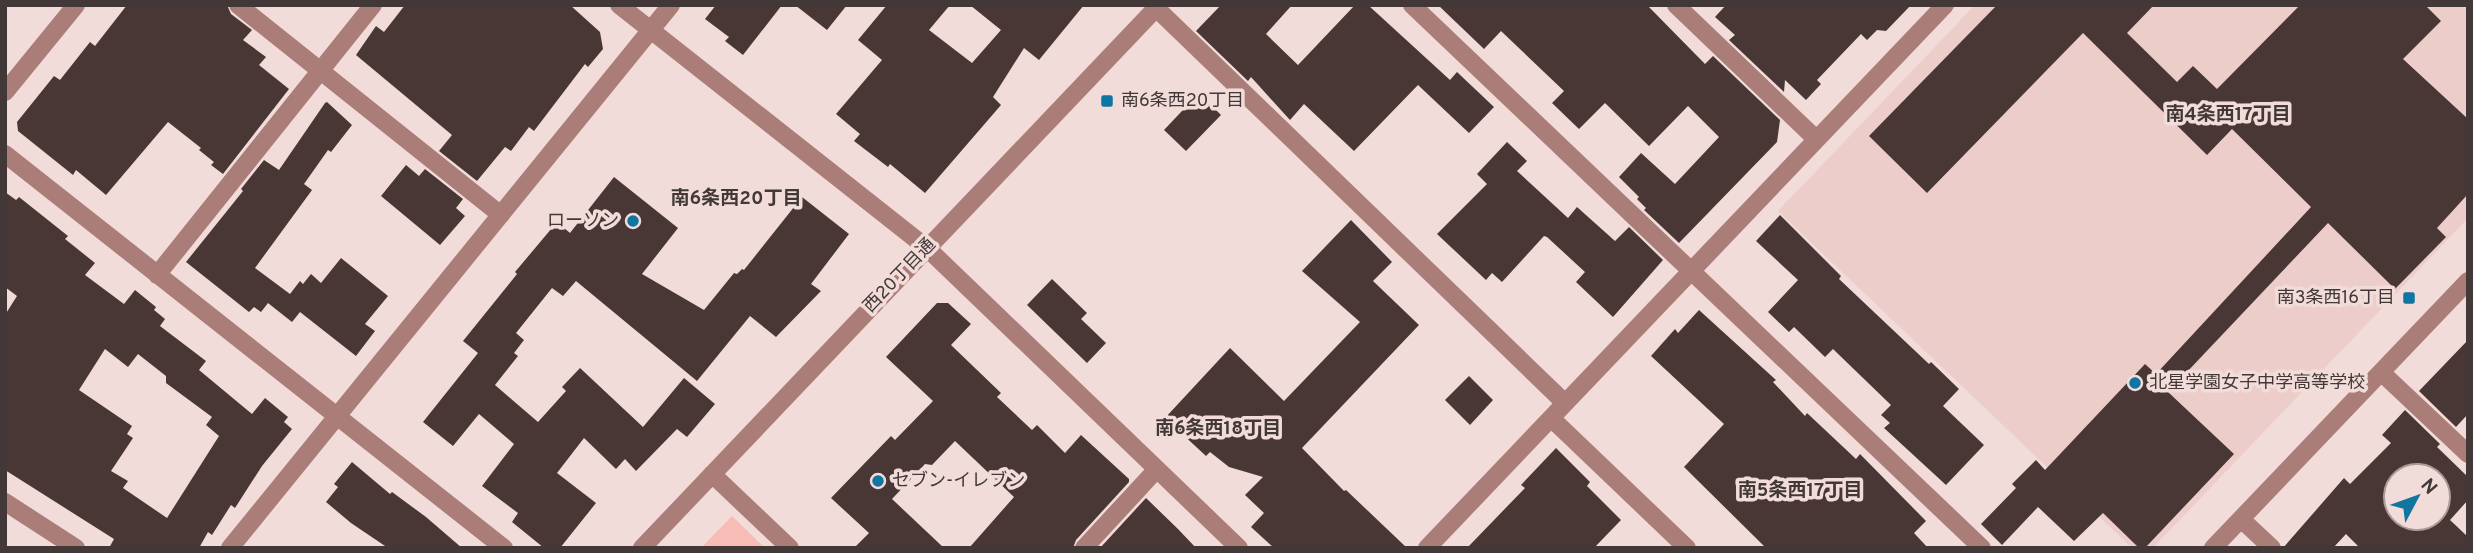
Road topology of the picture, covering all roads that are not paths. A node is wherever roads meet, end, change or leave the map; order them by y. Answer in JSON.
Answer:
{"nodes":[{"id":1,"x":76,"y":5,"type":"edge"},
{"id":2,"x":238,"y":5,"type":"edge"},
{"id":3,"x":373,"y":5,"type":"edge"},
{"id":4,"x":619,"y":5,"type":"edge"},
{"id":5,"x":671,"y":5,"type":"edge"},
{"id":6,"x":1412,"y":5,"type":"edge"},
{"id":7,"x":1676,"y":5,"type":"edge"},
{"id":8,"x":1158,"y":7,"type":"edge"},
{"id":9,"x":1935,"y":9,"type":"edge"},
{"id":10,"x":651,"y":30,"type":"junction"},
{"id":11,"x":320,"y":70,"type":"junction"},
{"id":12,"x":5,"y":92,"type":"edge"},
{"id":13,"x":1816,"y":139,"type":"junction"},
{"id":14,"x":5,"y":154,"type":"edge"},
{"id":15,"x":500,"y":215,"type":"junction"},
{"id":16,"x":927,"y":248,"type":"junction"},
{"id":17,"x":1690,"y":272,"type":"junction"},
{"id":18,"x":157,"y":275,"type":"junction"},
{"id":19,"x":2468,"y":281,"type":"edge"},
{"id":20,"x":2381,"y":372,"type":"junction"},
{"id":21,"x":1565,"y":403,"type":"junction"},
{"id":22,"x":336,"y":417,"type":"junction"},
{"id":23,"x":1551,"y":418,"type":"junction"},
{"id":24,"x":2468,"y":454,"type":"edge"},
{"id":25,"x":1157,"y":469,"type":"junction"},
{"id":26,"x":712,"y":474,"type":"junction"},
{"id":27,"x":5,"y":502,"type":"edge"},
{"id":28,"x":2241,"y":519,"type":"junction"},
{"id":29,"x":76,"y":548,"type":"edge"},
{"id":30,"x":230,"y":548,"type":"edge"},
{"id":31,"x":503,"y":548,"type":"edge"},
{"id":32,"x":642,"y":548,"type":"edge"},
{"id":33,"x":790,"y":548,"type":"edge"},
{"id":34,"x":1084,"y":548,"type":"edge"},
{"id":35,"x":1239,"y":548,"type":"edge"},
{"id":36,"x":1427,"y":548,"type":"edge"},
{"id":37,"x":1687,"y":548,"type":"edge"},
{"id":38,"x":1982,"y":548,"type":"edge"},
{"id":39,"x":2213,"y":548,"type":"edge"},
{"id":40,"x":2272,"y":548,"type":"edge"}],
"edges":[{"from":1,"to":12,"type":"street"},
{"from":2,"to":11,"type":"street"},
{"from":3,"to":11,"type":"street"},
{"from":4,"to":10,"type":"street"},
{"from":5,"to":10,"type":"street"},
{"from":6,"to":17,"type":"street"},
{"from":7,"to":13,"type":"street"},
{"from":8,"to":16,"type":"street","name":"西20丁目通"},
{"from":8,"to":21,"type":"street"},
{"from":9,"to":13,"type":"street"},
{"from":10,"to":15,"type":"street"},
{"from":10,"to":16,"type":"street"},
{"from":11,"to":15,"type":"street"},
{"from":11,"to":18,"type":"street"},
{"from":13,"to":17,"type":"street"},
{"from":14,"to":18,"type":"street"},
{"from":15,"to":22,"type":"street"},
{"from":16,"to":25,"type":"street"},
{"from":16,"to":26,"type":"street","name":"西20丁目通"},
{"from":17,"to":21,"type":"street"},
{"from":17,"to":38,"type":"street"},
{"from":18,"to":22,"type":"street"},
{"from":19,"to":20,"type":"street"},
{"from":20,"to":24,"type":"street"},
{"from":20,"to":28,"type":"street"},
{"from":21,"to":23,"type":"street"},
{"from":22,"to":30,"type":"street"},
{"from":22,"to":31,"type":"street"},
{"from":23,"to":36,"type":"street"},
{"from":23,"to":37,"type":"street"},
{"from":25,"to":34,"type":"street"},
{"from":25,"to":35,"type":"street"},
{"from":26,"to":32,"type":"street","name":"西20丁目通"},
{"from":26,"to":33,"type":"street"},
{"from":27,"to":29,"type":"street"},
{"from":28,"to":39,"type":"street"},
{"from":28,"to":40,"type":"street"}]}
